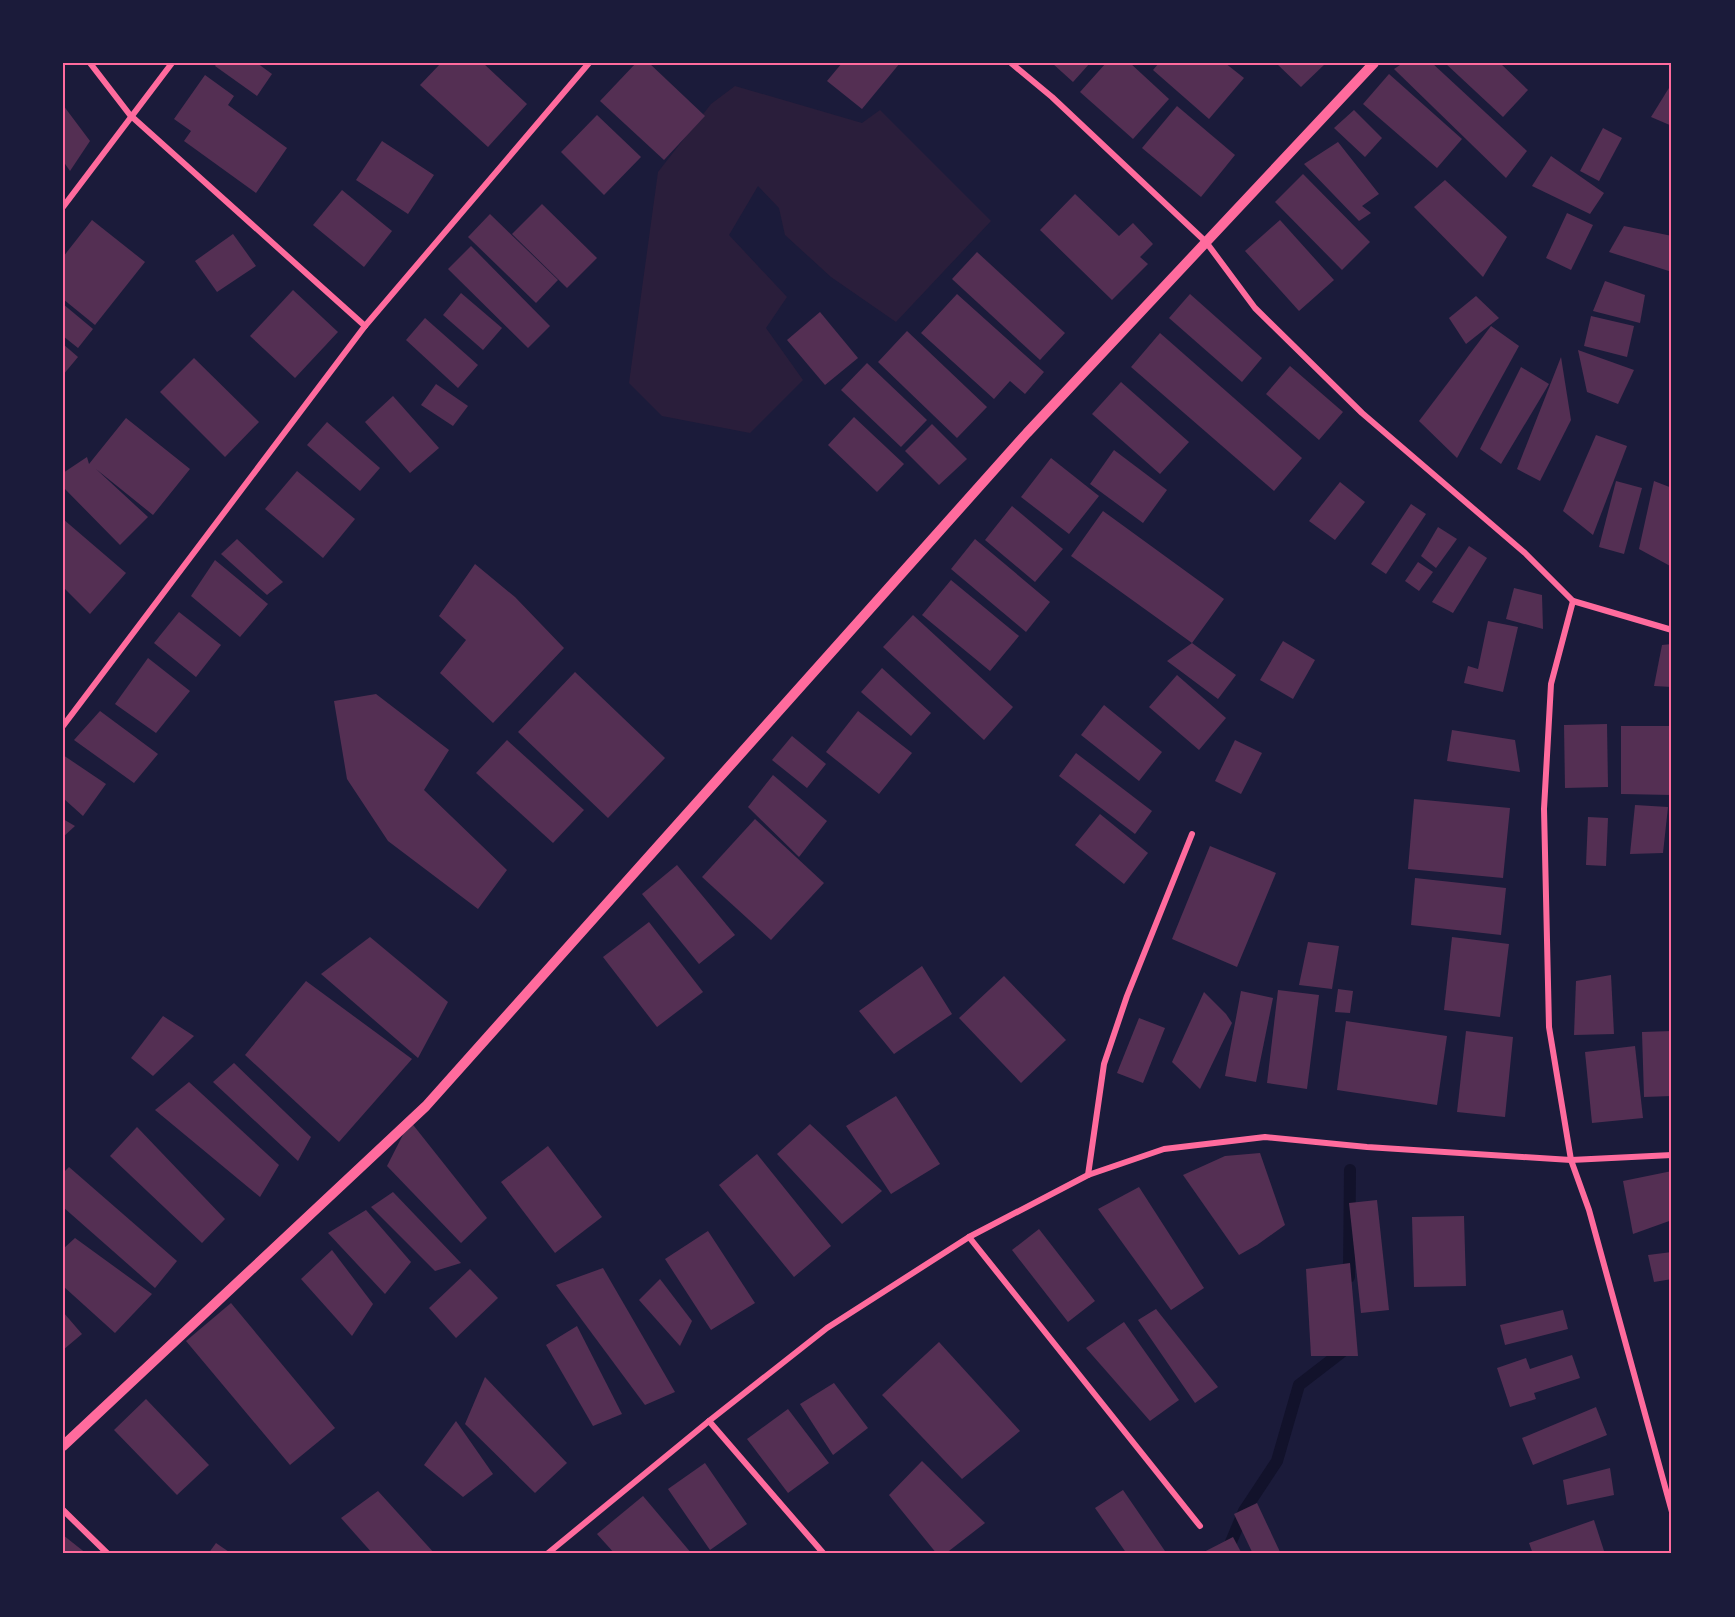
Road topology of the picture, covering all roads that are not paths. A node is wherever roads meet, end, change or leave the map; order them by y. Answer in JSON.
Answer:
{"nodes":[{"id":1,"x":90,"y":63,"type":"edge"},
{"id":2,"x":171,"y":63,"type":"edge"},
{"id":3,"x":589,"y":63,"type":"edge"},
{"id":4,"x":1011,"y":63,"type":"edge"},
{"id":5,"x":1374,"y":63,"type":"edge"},
{"id":6,"x":130,"y":116,"type":"junction"},
{"id":7,"x":63,"y":207,"type":"edge"},
{"id":8,"x":1206,"y":242,"type":"junction"},
{"id":9,"x":365,"y":326,"type":"junction"},
{"id":10,"x":1573,"y":601,"type":"junction"},
{"id":11,"x":1672,"y":630,"type":"edge"},
{"id":12,"x":63,"y":726,"type":"edge"},
{"id":13,"x":1192,"y":834,"type":"dead end"},
{"id":14,"x":1672,"y":1155,"type":"edge"},
{"id":15,"x":1571,"y":1160,"type":"junction"},
{"id":16,"x":1088,"y":1175,"type":"junction"},
{"id":17,"x":969,"y":1237,"type":"junction"},
{"id":18,"x":709,"y":1420,"type":"junction"},
{"id":19,"x":63,"y":1446,"type":"edge"},
{"id":20,"x":63,"y":1510,"type":"edge"},
{"id":21,"x":1672,"y":1512,"type":"edge"},
{"id":22,"x":1200,"y":1526,"type":"dead end"},
{"id":23,"x":108,"y":1554,"type":"edge"},
{"id":24,"x":548,"y":1554,"type":"edge"},
{"id":25,"x":824,"y":1554,"type":"edge"}],
"edges":[{"from":1,"to":6,"type":"street"},
{"from":2,"to":6,"type":"street"},
{"from":3,"to":9,"type":"street"},
{"from":4,"to":8,"type":"street"},
{"from":5,"to":8,"type":"street"},
{"from":6,"to":7,"type":"street"},
{"from":6,"to":9,"type":"street"},
{"from":8,"to":10,"type":"street"},
{"from":8,"to":19,"type":"street"},
{"from":9,"to":12,"type":"street"},
{"from":10,"to":11,"type":"street"},
{"from":10,"to":15,"type":"street"},
{"from":13,"to":16,"type":"street"},
{"from":14,"to":15,"type":"street"},
{"from":15,"to":16,"type":"street"},
{"from":15,"to":21,"type":"street"},
{"from":16,"to":17,"type":"street"},
{"from":17,"to":18,"type":"street"},
{"from":17,"to":22,"type":"street"},
{"from":18,"to":24,"type":"street"},
{"from":18,"to":25,"type":"street"},
{"from":20,"to":23,"type":"street"}]}
